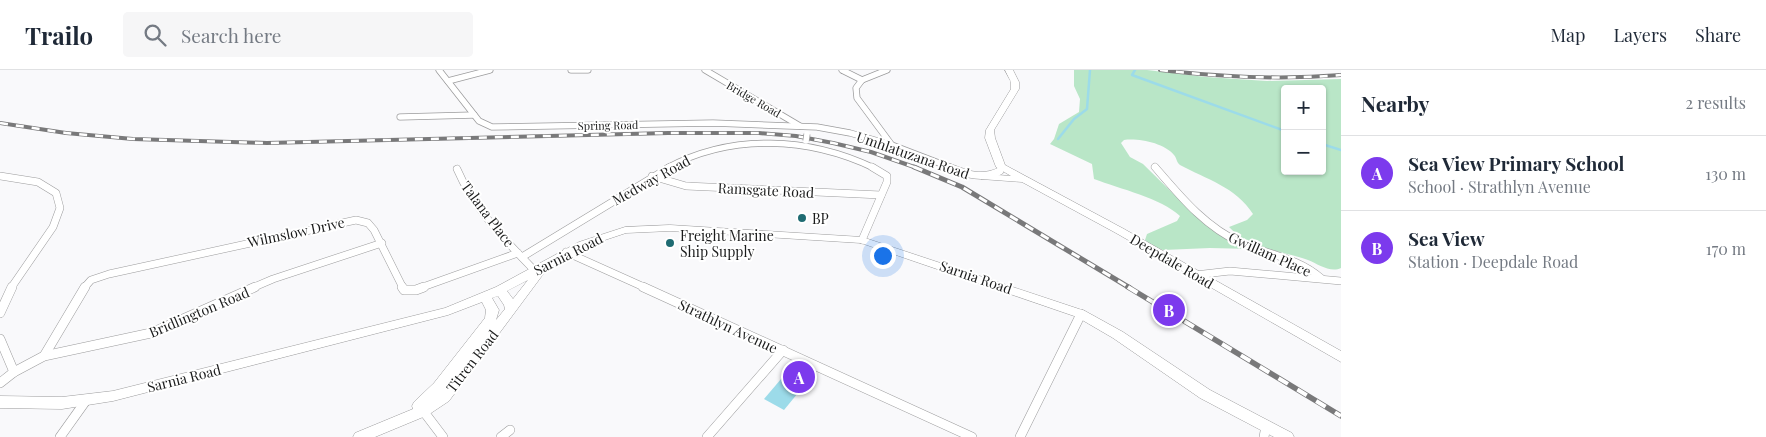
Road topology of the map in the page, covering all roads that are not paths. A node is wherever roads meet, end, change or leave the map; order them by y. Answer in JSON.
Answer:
{"nodes":[{"id":1,"x":439,"y":70,"type":"edge"},
{"id":2,"x":490,"y":70,"type":"edge"},
{"id":3,"x":571,"y":70,"type":"edge"},
{"id":4,"x":588,"y":70,"type":"edge"},
{"id":5,"x":705,"y":70,"type":"edge"},
{"id":6,"x":842,"y":70,"type":"edge"},
{"id":7,"x":887,"y":70,"type":"edge"},
{"id":8,"x":1009,"y":70,"type":"edge"},
{"id":9,"x":862,"y":80,"type":"junction"},
{"id":10,"x":448,"y":81,"type":"junction"},
{"id":11,"x":474,"y":115,"type":"junction"},
{"id":12,"x":400,"y":117,"type":"dead end"},
{"id":13,"x":803,"y":127,"type":"junction"},
{"id":14,"x":806,"y":140,"type":"junction"},
{"id":15,"x":892,"y":145,"type":"junction"},
{"id":16,"x":1001,"y":167,"type":"junction"},
{"id":17,"x":1155,"y":167,"type":"dead end"},
{"id":18,"x":457,"y":169,"type":"dead end"},
{"id":19,"x":0,"y":176,"type":"edge"},
{"id":20,"x":652,"y":176,"type":"junction"},
{"id":21,"x":984,"y":177,"type":"junction"},
{"id":22,"x":1027,"y":180,"type":"junction"},
{"id":23,"x":881,"y":195,"type":"junction"},
{"id":24,"x":862,"y":240,"type":"junction"},
{"id":25,"x":382,"y":244,"type":"junction"},
{"id":26,"x":566,"y":252,"type":"junction"},
{"id":27,"x":520,"y":255,"type":"junction"},
{"id":28,"x":546,"y":264,"type":"junction"},
{"id":29,"x":535,"y":271,"type":"junction"},
{"id":30,"x":1195,"y":275,"type":"junction"},
{"id":31,"x":1321,"y":278,"type":"junction"},
{"id":32,"x":1341,"y":280,"type":"edge"},
{"id":33,"x":500,"y":290,"type":"junction"},
{"id":34,"x":485,"y":297,"type":"junction"},
{"id":35,"x":511,"y":310,"type":"junction"},
{"id":36,"x":0,"y":313,"type":"edge"},
{"id":37,"x":1081,"y":314,"type":"junction"},
{"id":38,"x":0,"y":339,"type":"edge"},
{"id":39,"x":783,"y":350,"type":"junction"},
{"id":40,"x":44,"y":356,"type":"junction"},
{"id":41,"x":1341,"y":357,"type":"edge"},
{"id":42,"x":14,"y":372,"type":"junction"},
{"id":43,"x":0,"y":383,"type":"edge"},
{"id":44,"x":0,"y":402,"type":"edge"},
{"id":45,"x":85,"y":402,"type":"junction"},
{"id":46,"x":421,"y":408,"type":"junction"},
{"id":47,"x":510,"y":430,"type":"dead end"},
{"id":48,"x":1265,"y":432,"type":"edge"},
{"id":49,"x":60,"y":437,"type":"edge"},
{"id":50,"x":360,"y":437,"type":"edge"},
{"id":51,"x":443,"y":437,"type":"edge"},
{"id":52,"x":501,"y":437,"type":"edge"},
{"id":53,"x":707,"y":437,"type":"edge"},
{"id":54,"x":972,"y":437,"type":"edge"},
{"id":55,"x":1020,"y":437,"type":"edge"},
{"id":56,"x":1287,"y":437,"type":"edge"}],
"edges":[{"from":1,"to":10,"type":"street","name":"Spring Road"},
{"from":2,"to":10,"type":"street"},
{"from":3,"to":4,"type":"street"},
{"from":5,"to":13,"type":"street","name":"Bridge Road"},
{"from":6,"to":9,"type":"street"},
{"from":7,"to":9,"type":"street"},
{"from":8,"to":16,"type":"main road"},
{"from":9,"to":15,"type":"street"},
{"from":10,"to":11,"type":"street","name":"Spring Road"},
{"from":11,"to":12,"type":"street"},
{"from":11,"to":13,"type":"street","name":"Spring Road"},
{"from":13,"to":14,"type":"street"},
{"from":13,"to":15,"type":"street","name":"Umhlatuzana Road"},
{"from":14,"to":20,"type":"street","name":"Medway Road"},
{"from":14,"to":23,"type":"street","name":"Medway Road"},
{"from":15,"to":21,"type":"street","name":"Umhlatuzana Road"},
{"from":16,"to":21,"type":"street","name":"Umhlatuzana Road"},
{"from":16,"to":22,"type":"main road","name":"Deepdale Road"},
{"from":17,"to":31,"type":"street","name":"Gwillam Place"},
{"from":18,"to":27,"type":"street","name":"Talana Place"},
{"from":19,"to":36,"type":"street"},
{"from":20,"to":23,"type":"street","name":"Ramsgate Road"},
{"from":20,"to":27,"type":"street","name":"Medway Road"},
{"from":21,"to":22,"type":"main road"},
{"from":22,"to":30,"type":"main road","name":"Deepdale Road"},
{"from":23,"to":24,"type":"street","name":"Medway Road"},
{"from":24,"to":26,"type":"main road","name":"Sarnia Road"},
{"from":24,"to":37,"type":"main road","name":"Sarnia Road"},
{"from":25,"to":27,"type":"street","name":"Wilmslow Drive"},
{"from":25,"to":40,"type":"street","name":"Bridlington Road"},
{"from":25,"to":40,"type":"street","name":"Wilmslow Drive"},
{"from":26,"to":28,"type":"main road","name":"Sarnia Road"},
{"from":26,"to":39,"type":"street","name":"Strathlyn Avenue"},
{"from":27,"to":29,"type":"street"},
{"from":28,"to":29,"type":"main road","name":"Sarnia Road"},
{"from":28,"to":35,"type":"main road","name":"Titren Road"},
{"from":29,"to":33,"type":"main road","name":"Sarnia Road"},
{"from":30,"to":31,"type":"street"},
{"from":30,"to":41,"type":"main road","name":"Deepdale Road"},
{"from":31,"to":32,"type":"street"},
{"from":33,"to":34,"type":"main road","name":"Sarnia Road"},
{"from":33,"to":35,"type":"main road"},
{"from":34,"to":45,"type":"main road","name":"Sarnia Road"},
{"from":34,"to":46,"type":"main road","name":"Titren Road"},
{"from":35,"to":46,"type":"main road","name":"Titren Road"},
{"from":37,"to":48,"type":"main road","name":"Sarnia Road"},
{"from":37,"to":55,"type":"street"},
{"from":38,"to":42,"type":"street"},
{"from":39,"to":53,"type":"street"},
{"from":39,"to":54,"type":"street","name":"Strathlyn Avenue"},
{"from":40,"to":42,"type":"street","name":"Bridlington Road"},
{"from":42,"to":43,"type":"street","name":"Bridlington Road"},
{"from":44,"to":45,"type":"main road","name":"Sarnia Road"},
{"from":45,"to":49,"type":"street"},
{"from":46,"to":50,"type":"main road","name":"Titren Road"},
{"from":46,"to":51,"type":"street"},
{"from":47,"to":52,"type":"street"},
{"from":48,"to":56,"type":"main road","name":"Sarnia Road"}]}
